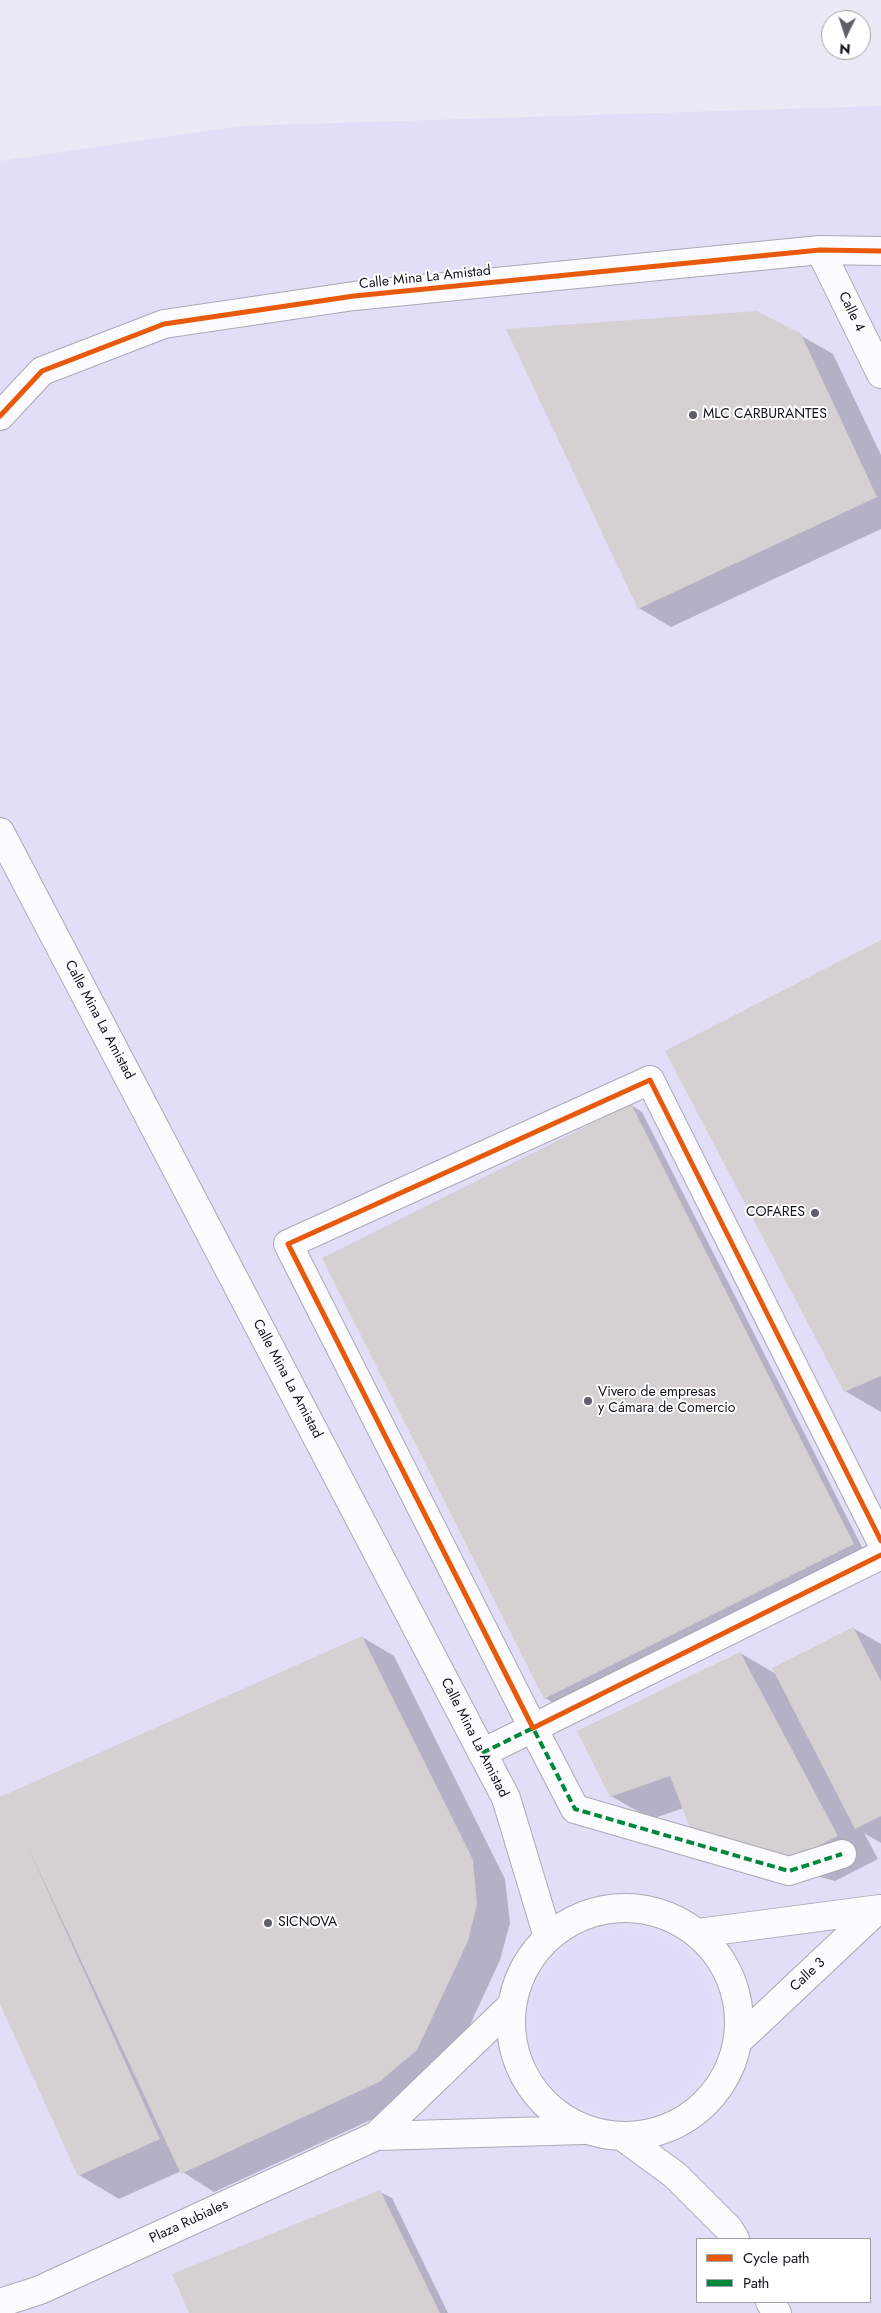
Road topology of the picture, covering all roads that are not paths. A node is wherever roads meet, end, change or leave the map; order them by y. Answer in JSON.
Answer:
{"nodes":[{"id":1,"x":820,"y":250,"type":"junction"},
{"id":2,"x":881,"y":251,"type":"edge"},
{"id":3,"x":881,"y":374,"type":"edge"},
{"id":4,"x":0,"y":416,"type":"edge"},
{"id":5,"x":0,"y":832,"type":"edge"},
{"id":6,"x":881,"y":1541,"type":"edge"},
{"id":7,"x":881,"y":1555,"type":"edge"},
{"id":8,"x":533,"y":1728,"type":"junction"},
{"id":9,"x":482,"y":1753,"type":"junction"},
{"id":10,"x":842,"y":1854,"type":"dead end"},
{"id":11,"x":878,"y":1910,"type":"edge"},
{"id":12,"x":698,"y":1932,"type":"junction"},
{"id":13,"x":548,"y":1936,"type":"junction"},
{"id":14,"x":511,"y":2006,"type":"junction"},
{"id":15,"x":740,"y":2039,"type":"junction"},
{"id":16,"x":584,"y":2130,"type":"junction"},
{"id":17,"x":376,"y":2136,"type":"junction"},
{"id":18,"x":623,"y":2137,"type":"junction"},
{"id":19,"x":734,"y":2238,"type":"edge"},
{"id":20,"x":0,"y":2303,"type":"edge"}],
"edges":[{"from":1,"to":2,"type":"street","name":"Calle Mina La Amistad"},
{"from":1,"to":3,"type":"street","name":"Calle 4"},
{"from":1,"to":4,"type":"street","name":"Calle Mina La Amistad"},
{"from":5,"to":9,"type":"street","name":"Calle Mina La Amistad"},
{"from":6,"to":8,"type":"street"},
{"from":7,"to":8,"type":"street"},
{"from":8,"to":9,"type":"street"},
{"from":8,"to":10,"type":"street"},
{"from":9,"to":13,"type":"street","name":"Calle Mina La Amistad"},
{"from":11,"to":12,"type":"street","name":"Calle 3"},
{"from":11,"to":15,"type":"street","name":"Calle 3"},
{"from":12,"to":13,"type":"street"},
{"from":12,"to":15,"type":"street"},
{"from":13,"to":14,"type":"street"},
{"from":14,"to":16,"type":"street"},
{"from":14,"to":17,"type":"street","name":"Plaza Rubiales"},
{"from":15,"to":18,"type":"street"},
{"from":16,"to":17,"type":"street","name":"Plaza Rubiales"},
{"from":16,"to":18,"type":"street"},
{"from":17,"to":20,"type":"street","name":"Plaza Rubiales"},
{"from":18,"to":19,"type":"street"}]}
